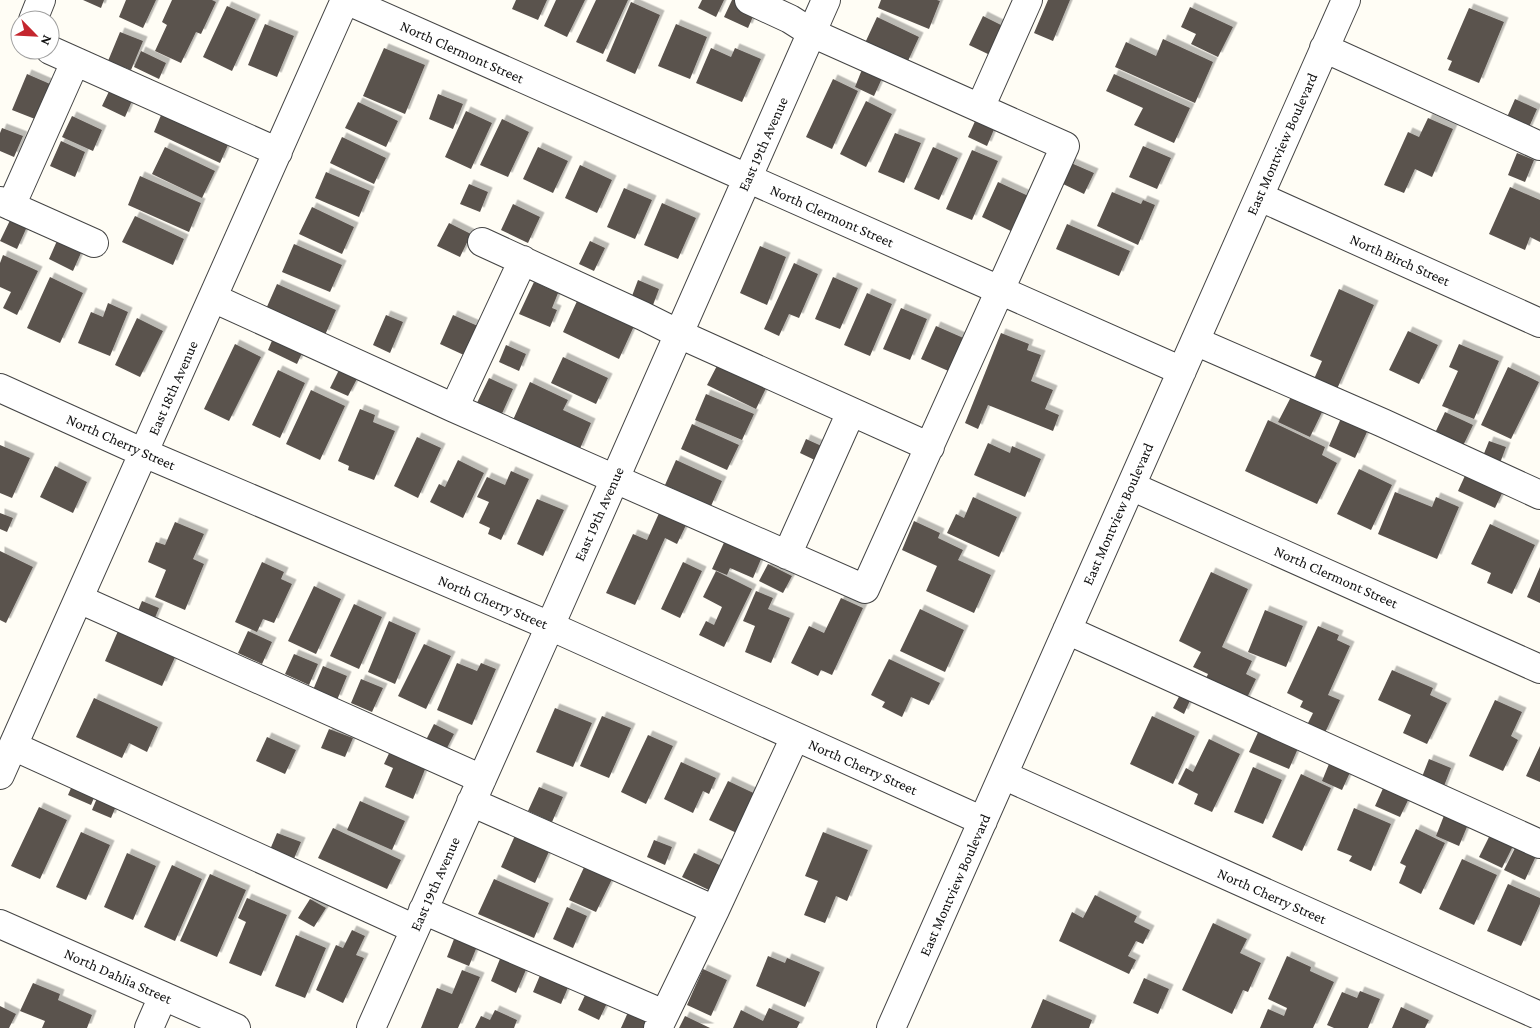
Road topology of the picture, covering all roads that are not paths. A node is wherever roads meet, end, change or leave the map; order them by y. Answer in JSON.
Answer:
{"nodes":[{"id":1,"x":346,"y":0,"type":"edge"},
{"id":2,"x":749,"y":0,"type":"edge"},
{"id":3,"x":826,"y":0,"type":"edge"},
{"id":4,"x":1028,"y":0,"type":"edge"},
{"id":5,"x":1346,"y":0,"type":"edge"},
{"id":6,"x":812,"y":33,"type":"junction"},
{"id":7,"x":1324,"y":48,"type":"junction"},
{"id":8,"x":60,"y":55,"type":"edge"},
{"id":9,"x":75,"y":62,"type":"junction"},
{"id":10,"x":980,"y":108,"type":"junction"},
{"id":11,"x":1540,"y":146,"type":"edge"},
{"id":12,"x":278,"y":152,"type":"junction"},
{"id":13,"x":748,"y":179,"type":"junction"},
{"id":14,"x":1260,"y":197,"type":"junction"},
{"id":15,"x":6,"y":204,"type":"edge"},
{"id":16,"x":482,"y":242,"type":"dead end"},
{"id":17,"x":94,"y":243,"type":"dead end"},
{"id":18,"x":523,"y":260,"type":"junction"},
{"id":19,"x":1002,"y":290,"type":"junction"},
{"id":20,"x":213,"y":298,"type":"junction"},
{"id":21,"x":1540,"y":323,"type":"edge"},
{"id":22,"x":679,"y":334,"type":"junction"},
{"id":23,"x":1195,"y":341,"type":"junction"},
{"id":24,"x":1182,"y":371,"type":"junction"},
{"id":25,"x":0,"y":388,"type":"edge"},
{"id":26,"x":454,"y":408,"type":"junction"},
{"id":27,"x":851,"y":412,"type":"junction"},
{"id":28,"x":930,"y":448,"type":"junction"},
{"id":29,"x":144,"y":453,"type":"junction"},
{"id":30,"x":615,"y":478,"type":"junction"},
{"id":31,"x":1131,"y":486,"type":"junction"},
{"id":32,"x":1540,"y":495,"type":"edge"},
{"id":33,"x":787,"y":555,"type":"junction"},
{"id":34,"x":79,"y":599,"type":"junction"},
{"id":35,"x":550,"y":626,"type":"junction"},
{"id":36,"x":1067,"y":630,"type":"junction"},
{"id":37,"x":1540,"y":669,"type":"edge"},
{"id":38,"x":795,"y":737,"type":"junction"},
{"id":39,"x":13,"y":746,"type":"junction"},
{"id":40,"x":0,"y":775,"type":"edge"},
{"id":41,"x":1003,"y":775,"type":"junction"},
{"id":42,"x":476,"y":790,"type":"junction"},
{"id":43,"x":983,"y":821,"type":"junction"},
{"id":44,"x":1540,"y":844,"type":"edge"},
{"id":45,"x":715,"y":910,"type":"junction"},
{"id":46,"x":419,"y":919,"type":"junction"},
{"id":47,"x":3,"y":933,"type":"edge"},
{"id":48,"x":163,"y":996,"type":"junction"},
{"id":49,"x":1540,"y":1016,"type":"edge"},
{"id":50,"x":661,"y":1021,"type":"edge"},
{"id":51,"x":149,"y":1028,"type":"edge"},
{"id":52,"x":236,"y":1028,"type":"edge"},
{"id":53,"x":371,"y":1028,"type":"edge"},
{"id":54,"x":891,"y":1028,"type":"edge"}],
"edges":[{"from":1,"to":12,"type":"street","name":"East 18th Avenue"},
{"from":1,"to":13,"type":"street","name":"North Clermont Street"},
{"from":2,"to":6,"type":"street"},
{"from":3,"to":6,"type":"street","name":"East 19th Avenue"},
{"from":4,"to":10,"type":"street"},
{"from":5,"to":7,"type":"street","name":"East Montview Boulevard"},
{"from":6,"to":10,"type":"street"},
{"from":6,"to":13,"type":"street","name":"East 19th Avenue"},
{"from":7,"to":11,"type":"street"},
{"from":7,"to":14,"type":"street","name":"East Montview Boulevard"},
{"from":8,"to":9,"type":"street"},
{"from":9,"to":12,"type":"street"},
{"from":9,"to":15,"type":"street"},
{"from":10,"to":19,"type":"street"},
{"from":12,"to":20,"type":"street","name":"East 18th Avenue"},
{"from":13,"to":19,"type":"street","name":"North Clermont Street"},
{"from":13,"to":22,"type":"street","name":"East 19th Avenue"},
{"from":14,"to":21,"type":"street","name":"North Birch Street"},
{"from":14,"to":23,"type":"street","name":"East Montview Boulevard"},
{"from":15,"to":17,"type":"street"},
{"from":16,"to":18,"type":"street"},
{"from":18,"to":22,"type":"street"},
{"from":18,"to":26,"type":"street"},
{"from":19,"to":24,"type":"street","name":"North Clermont Street"},
{"from":19,"to":28,"type":"street"},
{"from":20,"to":26,"type":"street"},
{"from":20,"to":29,"type":"street","name":"East 18th Avenue"},
{"from":22,"to":27,"type":"street"},
{"from":22,"to":30,"type":"street","name":"East 19th Avenue"},
{"from":23,"to":24,"type":"street","name":"East Montview Boulevard"},
{"from":23,"to":32,"type":"street"},
{"from":24,"to":31,"type":"street","name":"East Montview Boulevard"},
{"from":25,"to":29,"type":"street","name":"North Cherry Street"},
{"from":26,"to":30,"type":"street"},
{"from":27,"to":28,"type":"street"},
{"from":27,"to":33,"type":"street"},
{"from":28,"to":33,"type":"street"},
{"from":29,"to":34,"type":"street","name":"East 18th Avenue"},
{"from":29,"to":35,"type":"street","name":"North Cherry Street"},
{"from":30,"to":33,"type":"street"},
{"from":30,"to":35,"type":"street","name":"East 19th Avenue"},
{"from":31,"to":36,"type":"street","name":"East Montview Boulevard"},
{"from":31,"to":37,"type":"street","name":"North Clermont Street"},
{"from":34,"to":39,"type":"street","name":"East 18th Avenue"},
{"from":34,"to":42,"type":"street"},
{"from":35,"to":38,"type":"street","name":"North Cherry Street"},
{"from":35,"to":42,"type":"street","name":"East 19th Avenue"},
{"from":36,"to":41,"type":"street","name":"East Montview Boulevard"},
{"from":36,"to":44,"type":"street"},
{"from":38,"to":43,"type":"street","name":"North Cherry Street"},
{"from":38,"to":45,"type":"street"},
{"from":39,"to":40,"type":"street","name":"East 18th Avenue"},
{"from":39,"to":46,"type":"street"},
{"from":41,"to":43,"type":"street","name":"East Montview Boulevard"},
{"from":41,"to":49,"type":"street","name":"North Cherry Street"},
{"from":42,"to":45,"type":"street"},
{"from":42,"to":46,"type":"street","name":"East 19th Avenue"},
{"from":43,"to":54,"type":"street","name":"East Montview Boulevard"},
{"from":45,"to":50,"type":"street"},
{"from":46,"to":50,"type":"street"},
{"from":46,"to":53,"type":"street","name":"East 19th Avenue"},
{"from":47,"to":48,"type":"street","name":"North Dahlia Street"},
{"from":48,"to":51,"type":"street"},
{"from":48,"to":52,"type":"street","name":"North Dahlia Street"}]}
